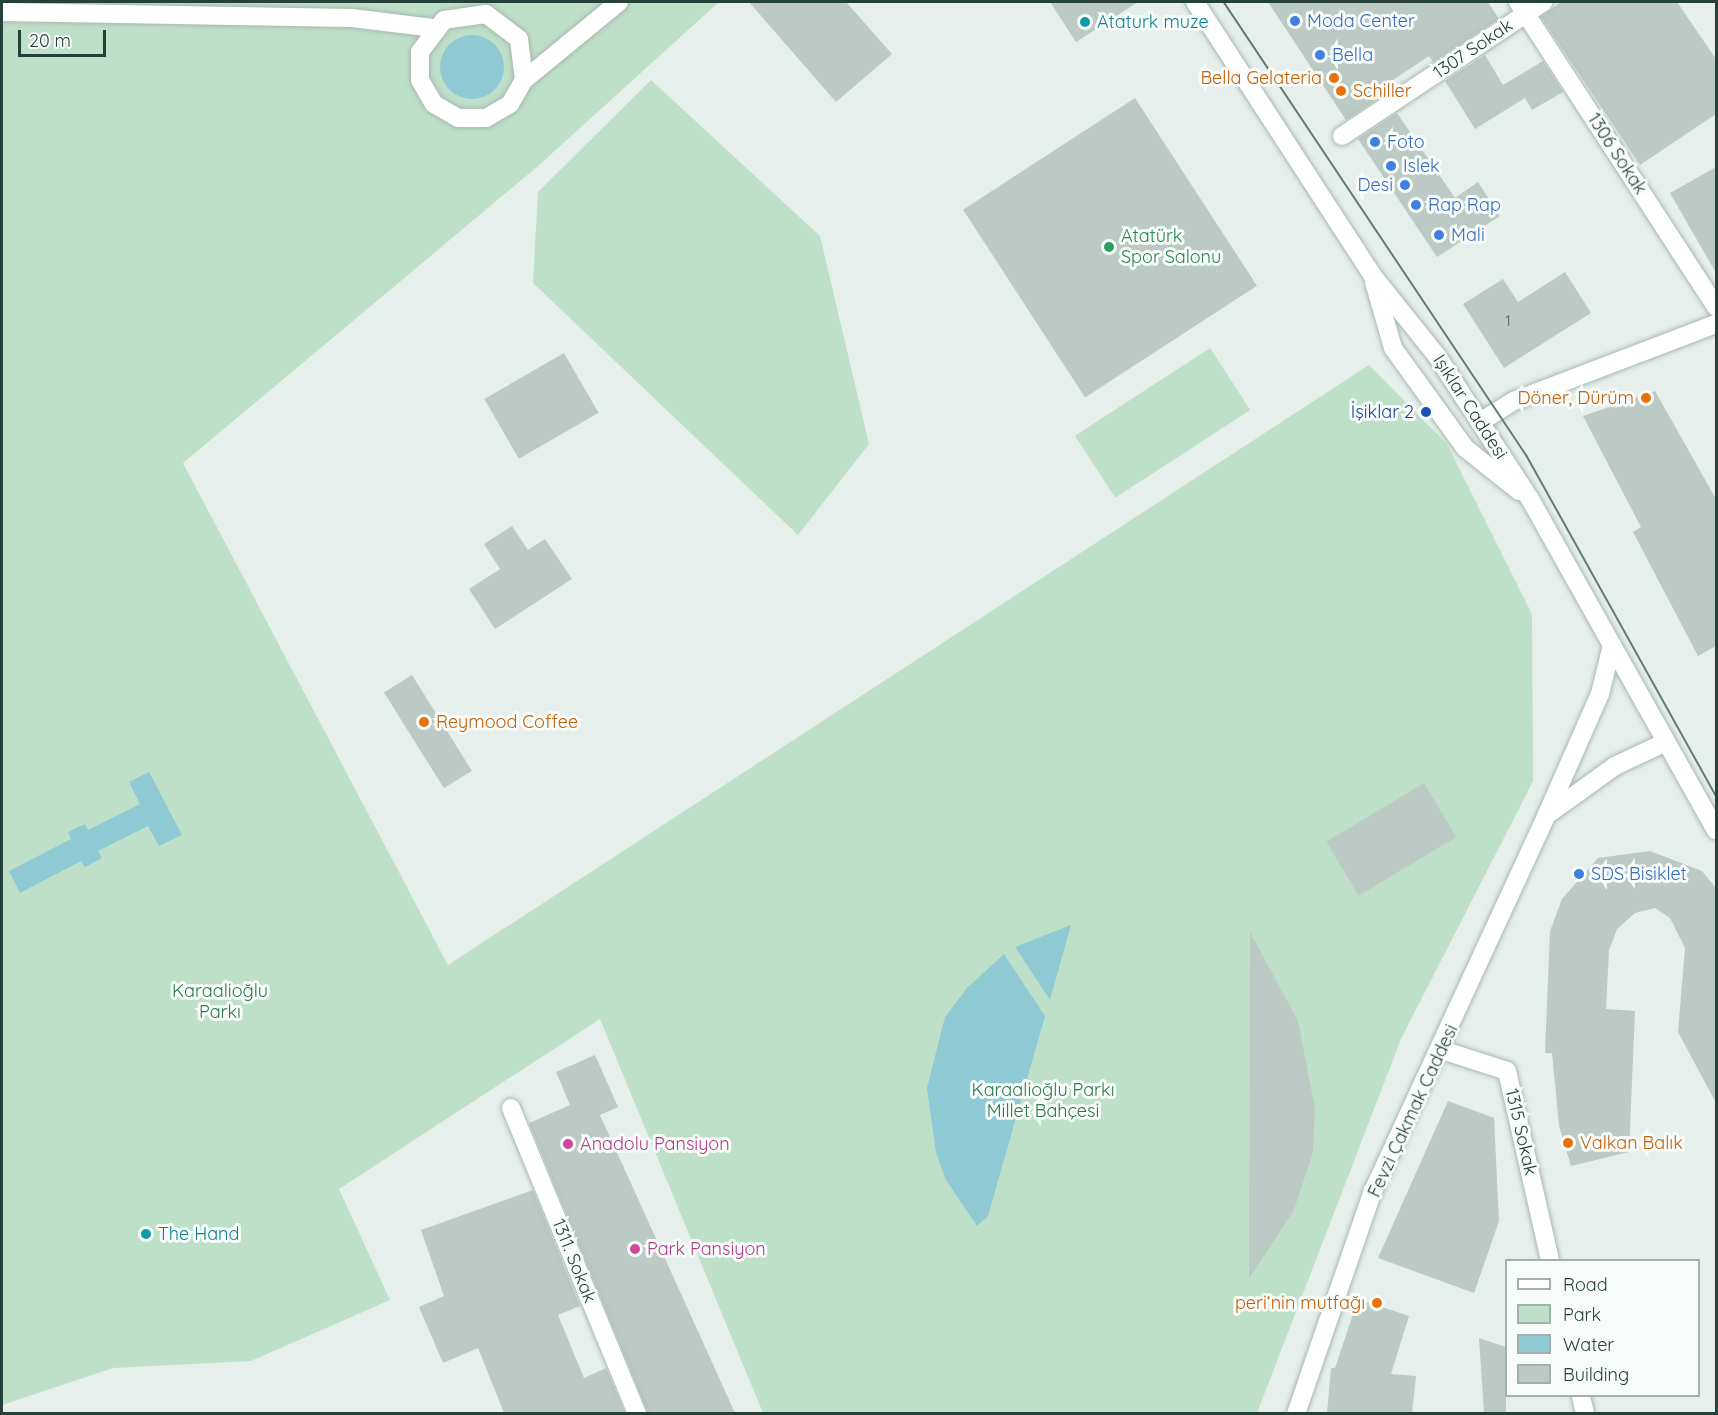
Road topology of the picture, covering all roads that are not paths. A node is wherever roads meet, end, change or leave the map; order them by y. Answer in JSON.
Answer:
{"nodes":[{"id":1,"x":471,"y":2,"type":"edge"},
{"id":2,"x":619,"y":2,"type":"edge"},
{"id":3,"x":1195,"y":2,"type":"edge"},
{"id":4,"x":1544,"y":2,"type":"edge"},
{"id":5,"x":1522,"y":8,"type":"edge"},
{"id":6,"x":2,"y":12,"type":"edge"},
{"id":7,"x":446,"y":15,"type":"edge"},
{"id":8,"x":524,"y":80,"type":"junction"},
{"id":9,"x":1342,"y":136,"type":"dead end"},
{"id":10,"x":1372,"y":275,"type":"junction"},
{"id":11,"x":1716,"y":307,"type":"edge"},
{"id":12,"x":1716,"y":324,"type":"edge"},
{"id":13,"x":1480,"y":422,"type":"junction"},
{"id":14,"x":1530,"y":499,"type":"junction"},
{"id":15,"x":1612,"y":645,"type":"junction"},
{"id":16,"x":1666,"y":742,"type":"junction"},
{"id":17,"x":1546,"y":815,"type":"junction"},
{"id":18,"x":1716,"y":830,"type":"edge"},
{"id":19,"x":1442,"y":1050,"type":"junction"},
{"id":20,"x":511,"y":1108,"type":"dead end"},
{"id":21,"x":1550,"y":1259,"type":"edge"},
{"id":22,"x":1581,"y":1397,"type":"edge"},
{"id":23,"x":637,"y":1413,"type":"edge"},
{"id":24,"x":1296,"y":1413,"type":"edge"},
{"id":25,"x":1585,"y":1413,"type":"edge"}],
"edges":[{"from":1,"to":7,"type":"street"},
{"from":2,"to":8,"type":"street"},
{"from":3,"to":10,"type":"street","name":"Işıklar Caddesi"},
{"from":4,"to":5,"type":"street","name":"1307 Sokak"},
{"from":5,"to":9,"type":"street","name":"1307 Sokak"},
{"from":5,"to":11,"type":"street","name":"1306 Sokak"},
{"from":6,"to":7,"type":"street"},
{"from":7,"to":8,"type":"street"},
{"from":7,"to":8,"type":"street"},
{"from":10,"to":13,"type":"street","name":"Işıklar Caddesi"},
{"from":10,"to":14,"type":"street"},
{"from":12,"to":13,"type":"street"},
{"from":13,"to":14,"type":"street","name":"Işıklar Caddesi"},
{"from":14,"to":15,"type":"street","name":"Işıklar Caddesi"},
{"from":15,"to":16,"type":"street","name":"Işıklar Caddesi"},
{"from":15,"to":17,"type":"street","name":"Fevzi Çakmak Caddesi"},
{"from":16,"to":17,"type":"street"},
{"from":16,"to":18,"type":"street","name":"Işıklar Caddesi"},
{"from":17,"to":19,"type":"street","name":"Fevzi Çakmak Caddesi"},
{"from":19,"to":21,"type":"street","name":"1315 Sokak"},
{"from":19,"to":24,"type":"street","name":"Fevzi Çakmak Caddesi"},
{"from":20,"to":23,"type":"street","name":"1311. Sokak"},
{"from":22,"to":25,"type":"street"}]}
